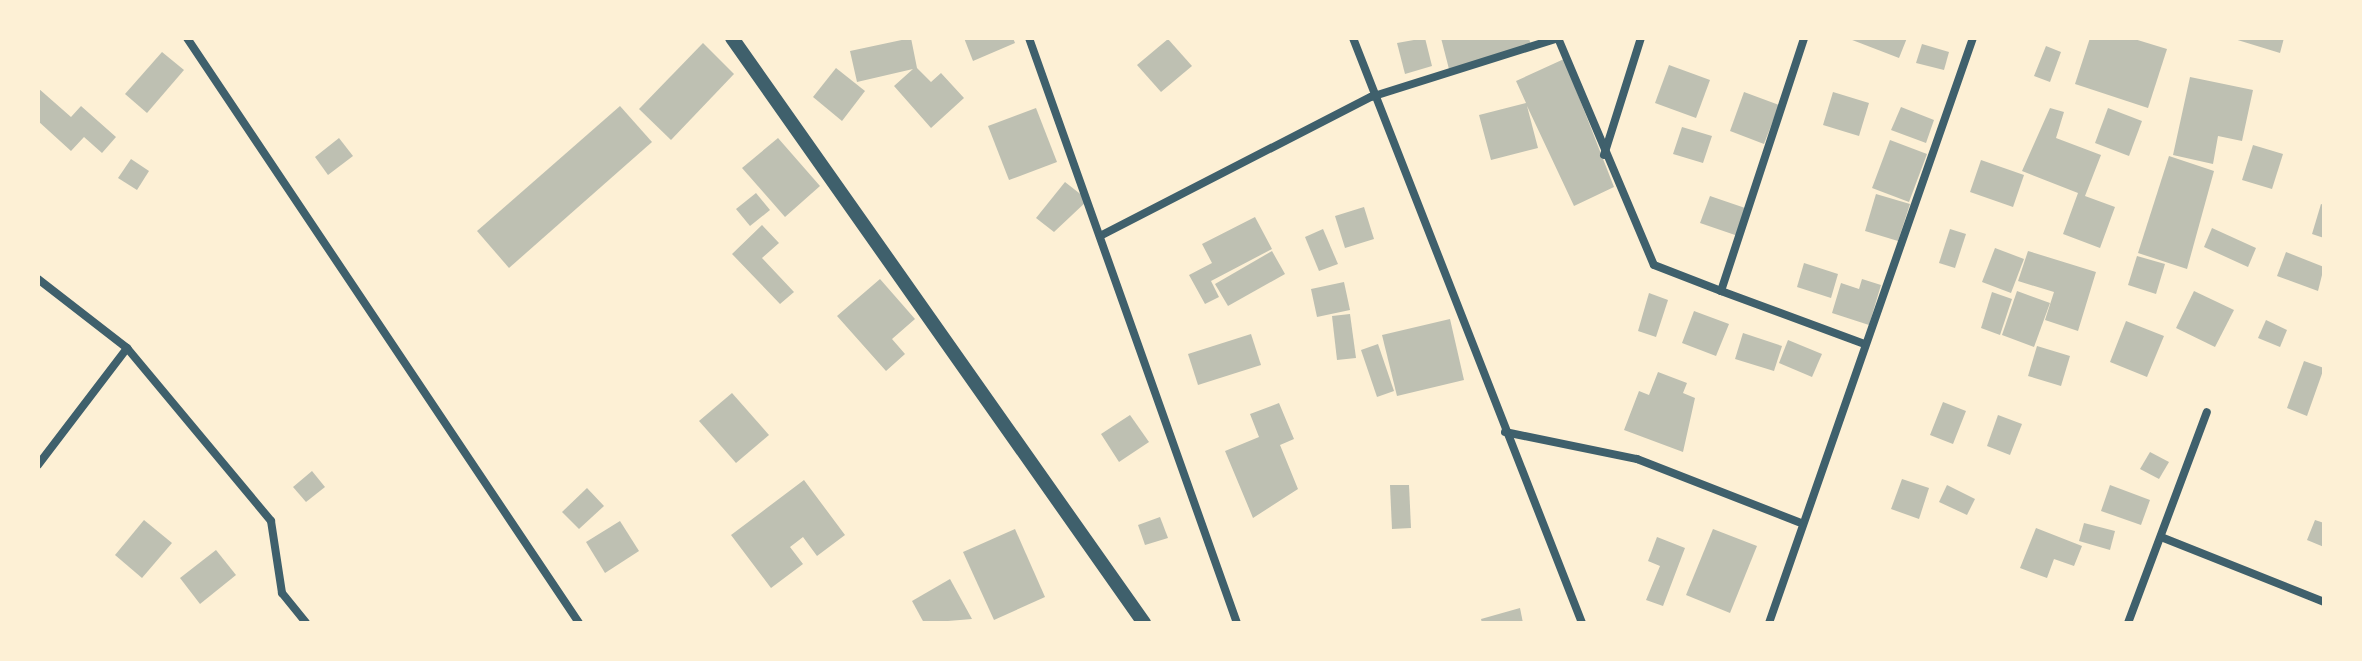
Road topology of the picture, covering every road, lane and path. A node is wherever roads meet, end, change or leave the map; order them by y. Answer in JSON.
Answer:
{"nodes":[{"id":1,"x":187,"y":38,"type":"edge"},
{"id":2,"x":732,"y":38,"type":"edge"},
{"id":3,"x":1029,"y":38,"type":"edge"},
{"id":4,"x":1353,"y":38,"type":"edge"},
{"id":5,"x":1558,"y":38,"type":"edge"},
{"id":6,"x":1641,"y":38,"type":"edge"},
{"id":7,"x":1804,"y":38,"type":"edge"},
{"id":8,"x":1973,"y":38,"type":"edge"},
{"id":9,"x":1371,"y":97,"type":"junction"},
{"id":10,"x":1603,"y":156,"type":"junction"},
{"id":11,"x":1100,"y":236,"type":"junction"},
{"id":12,"x":38,"y":279,"type":"edge"},
{"id":13,"x":1721,"y":291,"type":"junction"},
{"id":14,"x":1864,"y":344,"type":"junction"},
{"id":15,"x":127,"y":348,"type":"junction"},
{"id":16,"x":2207,"y":412,"type":"dead end"},
{"id":17,"x":1505,"y":432,"type":"junction"},
{"id":18,"x":38,"y":465,"type":"edge"},
{"id":19,"x":1799,"y":522,"type":"junction"},
{"id":20,"x":2161,"y":537,"type":"junction"},
{"id":21,"x":2324,"y":602,"type":"edge"},
{"id":22,"x":306,"y":623,"type":"edge"},
{"id":23,"x":579,"y":623,"type":"edge"},
{"id":24,"x":1144,"y":623,"type":"edge"},
{"id":25,"x":1237,"y":623,"type":"edge"},
{"id":26,"x":1582,"y":623,"type":"edge"},
{"id":27,"x":1769,"y":623,"type":"edge"},
{"id":28,"x":2128,"y":623,"type":"edge"}],
"edges":[{"from":1,"to":23,"type":"street"},
{"from":2,"to":24,"type":"street"},
{"from":3,"to":11,"type":"street"},
{"from":4,"to":9,"type":"street"},
{"from":5,"to":9,"type":"street"},
{"from":5,"to":10,"type":"street"},
{"from":6,"to":10,"type":"street"},
{"from":7,"to":13,"type":"street"},
{"from":8,"to":14,"type":"street"},
{"from":9,"to":11,"type":"street"},
{"from":9,"to":17,"type":"street"},
{"from":10,"to":13,"type":"street"},
{"from":11,"to":25,"type":"street"},
{"from":12,"to":15,"type":"street"},
{"from":13,"to":14,"type":"street"},
{"from":14,"to":19,"type":"street"},
{"from":15,"to":18,"type":"street"},
{"from":15,"to":22,"type":"street"},
{"from":16,"to":20,"type":"street"},
{"from":17,"to":19,"type":"street"},
{"from":17,"to":26,"type":"street"},
{"from":19,"to":27,"type":"street"},
{"from":20,"to":21,"type":"street"},
{"from":20,"to":28,"type":"street"}]}
